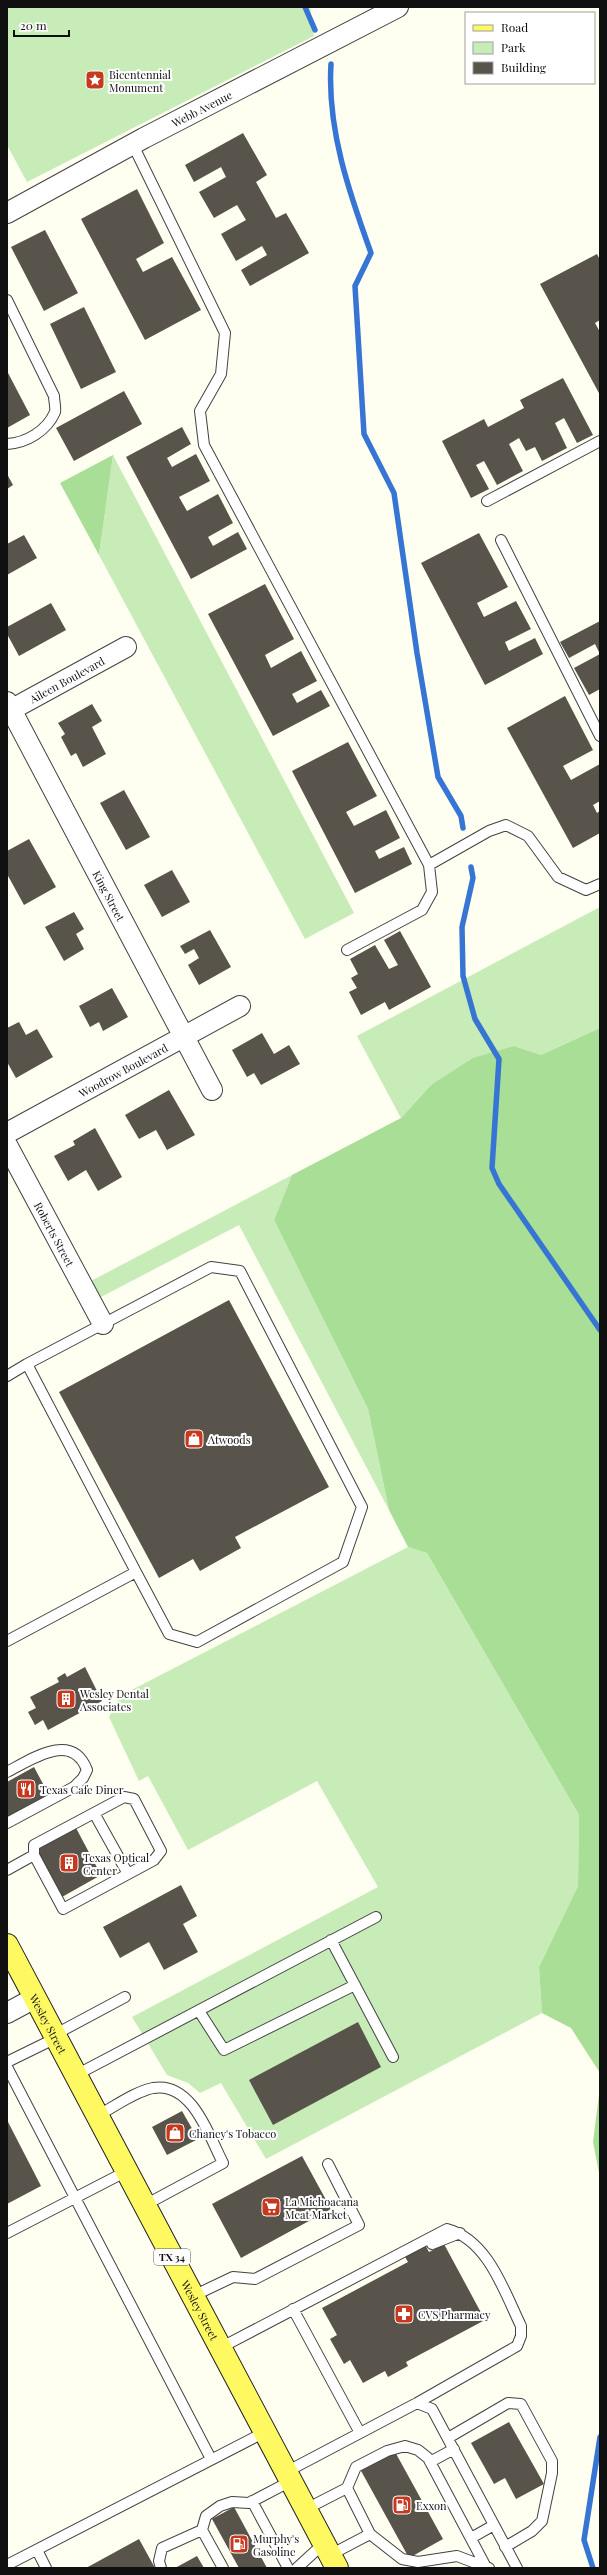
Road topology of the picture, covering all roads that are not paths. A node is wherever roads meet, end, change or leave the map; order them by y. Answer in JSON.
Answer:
{"nodes":[{"id":1,"x":398,"y":7,"type":"edge"},
{"id":2,"x":133,"y":145,"type":"junction"},
{"id":3,"x":7,"y":213,"type":"edge"},
{"id":4,"x":7,"y":300,"type":"edge"},
{"id":5,"x":600,"y":441,"type":"edge"},
{"id":6,"x":7,"y":444,"type":"edge"},
{"id":7,"x":487,"y":501,"type":"dead end"},
{"id":8,"x":501,"y":540,"type":"dead end"},
{"id":9,"x":126,"y":647,"type":"dead end"},
{"id":10,"x":8,"y":708,"type":"edge"},
{"id":11,"x":600,"y":736,"type":"edge"},
{"id":12,"x":429,"y":865,"type":"junction"},
{"id":13,"x":600,"y":884,"type":"edge"},
{"id":14,"x":347,"y":950,"type":"dead end"},
{"id":15,"x":240,"y":1006,"type":"dead end"},
{"id":16,"x":184,"y":1036,"type":"junction"},
{"id":17,"x":212,"y":1090,"type":"dead end"},
{"id":18,"x":7,"y":1133,"type":"edge"},
{"id":19,"x":7,"y":1144,"type":"edge"},
{"id":20,"x":103,"y":1324,"type":"junction"},
{"id":21,"x":27,"y":1364,"type":"junction"},
{"id":22,"x":7,"y":1376,"type":"edge"},
{"id":23,"x":136,"y":1572,"type":"junction"},
{"id":24,"x":7,"y":1641,"type":"edge"},
{"id":25,"x":7,"y":1772,"type":"edge"},
{"id":26,"x":94,"y":1813,"type":"junction"},
{"id":27,"x":7,"y":1823,"type":"edge"},
{"id":28,"x":34,"y":1855,"type":"junction"},
{"id":29,"x":7,"y":1870,"type":"edge"},
{"id":30,"x":128,"y":1874,"type":"junction"},
{"id":31,"x":376,"y":1917,"type":"dead end"},
{"id":32,"x":332,"y":1940,"type":"junction"},
{"id":33,"x":7,"y":1945,"type":"edge"},
{"id":34,"x":355,"y":1985,"type":"junction"},
{"id":35,"x":125,"y":1997,"type":"dead end"},
{"id":36,"x":35,"y":1998,"type":"junction"},
{"id":37,"x":199,"y":2010,"type":"junction"},
{"id":38,"x":7,"y":2013,"type":"edge"},
{"id":39,"x":55,"y":2036,"type":"junction"},
{"id":40,"x":393,"y":2057,"type":"dead end"},
{"id":41,"x":7,"y":2062,"type":"edge"},
{"id":42,"x":7,"y":2067,"type":"edge"},
{"id":43,"x":76,"y":2075,"type":"junction"},
{"id":44,"x":97,"y":2116,"type":"junction"},
{"id":45,"x":328,"y":2164,"type":"dead end"},
{"id":46,"x":127,"y":2171,"type":"junction"},
{"id":47,"x":75,"y":2198,"type":"junction"},
{"id":48,"x":145,"y":2205,"type":"junction"},
{"id":49,"x":7,"y":2233,"type":"edge"},
{"id":50,"x":193,"y":2296,"type":"junction"},
{"id":51,"x":293,"y":2309,"type":"junction"},
{"id":52,"x":220,"y":2348,"type":"junction"},
{"id":53,"x":417,"y":2403,"type":"junction"},
{"id":54,"x":265,"y":2432,"type":"junction"},
{"id":55,"x":360,"y":2433,"type":"junction"},
{"id":56,"x":448,"y":2438,"type":"junction"},
{"id":57,"x":454,"y":2449,"type":"junction"},
{"id":58,"x":211,"y":2459,"type":"junction"},
{"id":59,"x":430,"y":2462,"type":"junction"},
{"id":60,"x":289,"y":2477,"type":"junction"},
{"id":61,"x":347,"y":2488,"type":"junction"},
{"id":62,"x":252,"y":2501,"type":"junction"},
{"id":63,"x":306,"y":2509,"type":"junction"},
{"id":64,"x":494,"y":2525,"type":"junction"},
{"id":65,"x":202,"y":2530,"type":"junction"},
{"id":66,"x":370,"y":2534,"type":"junction"},
{"id":67,"x":470,"y":2538,"type":"junction"},
{"id":68,"x":505,"y":2547,"type":"junction"},
{"id":69,"x":37,"y":2550,"type":"junction"},
{"id":70,"x":330,"y":2556,"type":"edge"},
{"id":71,"x":7,"y":2565,"type":"edge"},
{"id":72,"x":487,"y":2567,"type":"edge"},
{"id":73,"x":46,"y":2568,"type":"edge"},
{"id":74,"x":161,"y":2568,"type":"edge"},
{"id":75,"x":223,"y":2568,"type":"edge"},
{"id":76,"x":288,"y":2568,"type":"edge"},
{"id":77,"x":297,"y":2568,"type":"edge"},
{"id":78,"x":517,"y":2568,"type":"edge"}],
"edges":[{"from":1,"to":2,"type":"street","name":"Webb Avenue"},
{"from":2,"to":3,"type":"street","name":"Webb Avenue"},
{"from":2,"to":12,"type":"lane"},
{"from":4,"to":6,"type":"lane"},
{"from":5,"to":7,"type":"lane"},
{"from":8,"to":11,"type":"lane"},
{"from":9,"to":10,"type":"street","name":"Aileen Boulevard"},
{"from":10,"to":16,"type":"street","name":"King Street"},
{"from":12,"to":13,"type":"lane"},
{"from":12,"to":14,"type":"lane"},
{"from":15,"to":16,"type":"street","name":"Woodrow Boulevard"},
{"from":16,"to":17,"type":"street","name":"King Street"},
{"from":16,"to":18,"type":"street","name":"Woodrow Boulevard"},
{"from":19,"to":20,"type":"street","name":"Roberts Street"},
{"from":20,"to":21,"type":"lane"},
{"from":20,"to":23,"type":"lane"},
{"from":21,"to":22,"type":"lane"},
{"from":21,"to":23,"type":"lane"},
{"from":23,"to":24,"type":"lane"},
{"from":25,"to":27,"type":"lane"},
{"from":26,"to":28,"type":"lane"},
{"from":26,"to":30,"type":"lane"},
{"from":26,"to":30,"type":"lane"},
{"from":28,"to":29,"type":"lane"},
{"from":28,"to":30,"type":"lane"},
{"from":31,"to":32,"type":"lane"},
{"from":32,"to":34,"type":"lane"},
{"from":32,"to":37,"type":"lane"},
{"from":33,"to":36,"type":"main road","name":"Wesley Street","number":"TX 34"},
{"from":34,"to":37,"type":"lane"},
{"from":34,"to":40,"type":"lane"},
{"from":35,"to":39,"type":"lane"},
{"from":36,"to":38,"type":"street"},
{"from":36,"to":39,"type":"main road","name":"Wesley Street","number":"TX 34"},
{"from":37,"to":43,"type":"lane"},
{"from":39,"to":41,"type":"lane"},
{"from":39,"to":43,"type":"main road","name":"Wesley Street","number":"TX 34"},
{"from":42,"to":47,"type":"lane"},
{"from":43,"to":44,"type":"main road","name":"Wesley Street","number":"TX 34"},
{"from":44,"to":46,"type":"main road","name":"Wesley Street","number":"TX 34"},
{"from":44,"to":48,"type":"lane"},
{"from":45,"to":50,"type":"lane"},
{"from":46,"to":47,"type":"lane"},
{"from":46,"to":48,"type":"main road","name":"Wesley Street","number":"TX 34"},
{"from":47,"to":49,"type":"lane"},
{"from":47,"to":58,"type":"lane"},
{"from":48,"to":50,"type":"main road","name":"Wesley Street","number":"TX 34"},
{"from":50,"to":52,"type":"main road","name":"Wesley Street","number":"TX 34"},
{"from":51,"to":52,"type":"lane"},
{"from":51,"to":53,"type":"lane"},
{"from":51,"to":55,"type":"lane"},
{"from":52,"to":54,"type":"main road","name":"Wesley Street","number":"TX 34"},
{"from":53,"to":55,"type":"lane"},
{"from":53,"to":56,"type":"lane"},
{"from":54,"to":58,"type":"lane"},
{"from":54,"to":60,"type":"main road","name":"Wesley Street","number":"TX 34"},
{"from":55,"to":60,"type":"lane"},
{"from":56,"to":57,"type":"lane"},
{"from":56,"to":68,"type":"lane"},
{"from":57,"to":59,"type":"lane"},
{"from":57,"to":64,"type":"lane"},
{"from":58,"to":69,"type":"lane"},
{"from":59,"to":61,"type":"lane"},
{"from":59,"to":67,"type":"lane"},
{"from":60,"to":62,"type":"lane"},
{"from":60,"to":63,"type":"main road","name":"Wesley Street","number":"TX 34"},
{"from":61,"to":63,"type":"lane"},
{"from":61,"to":66,"type":"lane"},
{"from":62,"to":65,"type":"lane"},
{"from":62,"to":76,"type":"lane"},
{"from":63,"to":70,"type":"main road","name":"Wesley Street","number":"TX 34"},
{"from":64,"to":67,"type":"lane"},
{"from":64,"to":68,"type":"lane"},
{"from":65,"to":74,"type":"lane"},
{"from":65,"to":75,"type":"lane"},
{"from":66,"to":70,"type":"lane"},
{"from":66,"to":72,"type":"lane"},
{"from":67,"to":72,"type":"lane"},
{"from":68,"to":78,"type":"lane"},
{"from":69,"to":71,"type":"lane"},
{"from":69,"to":73,"type":"lane"},
{"from":70,"to":77,"type":"lane"}]}
